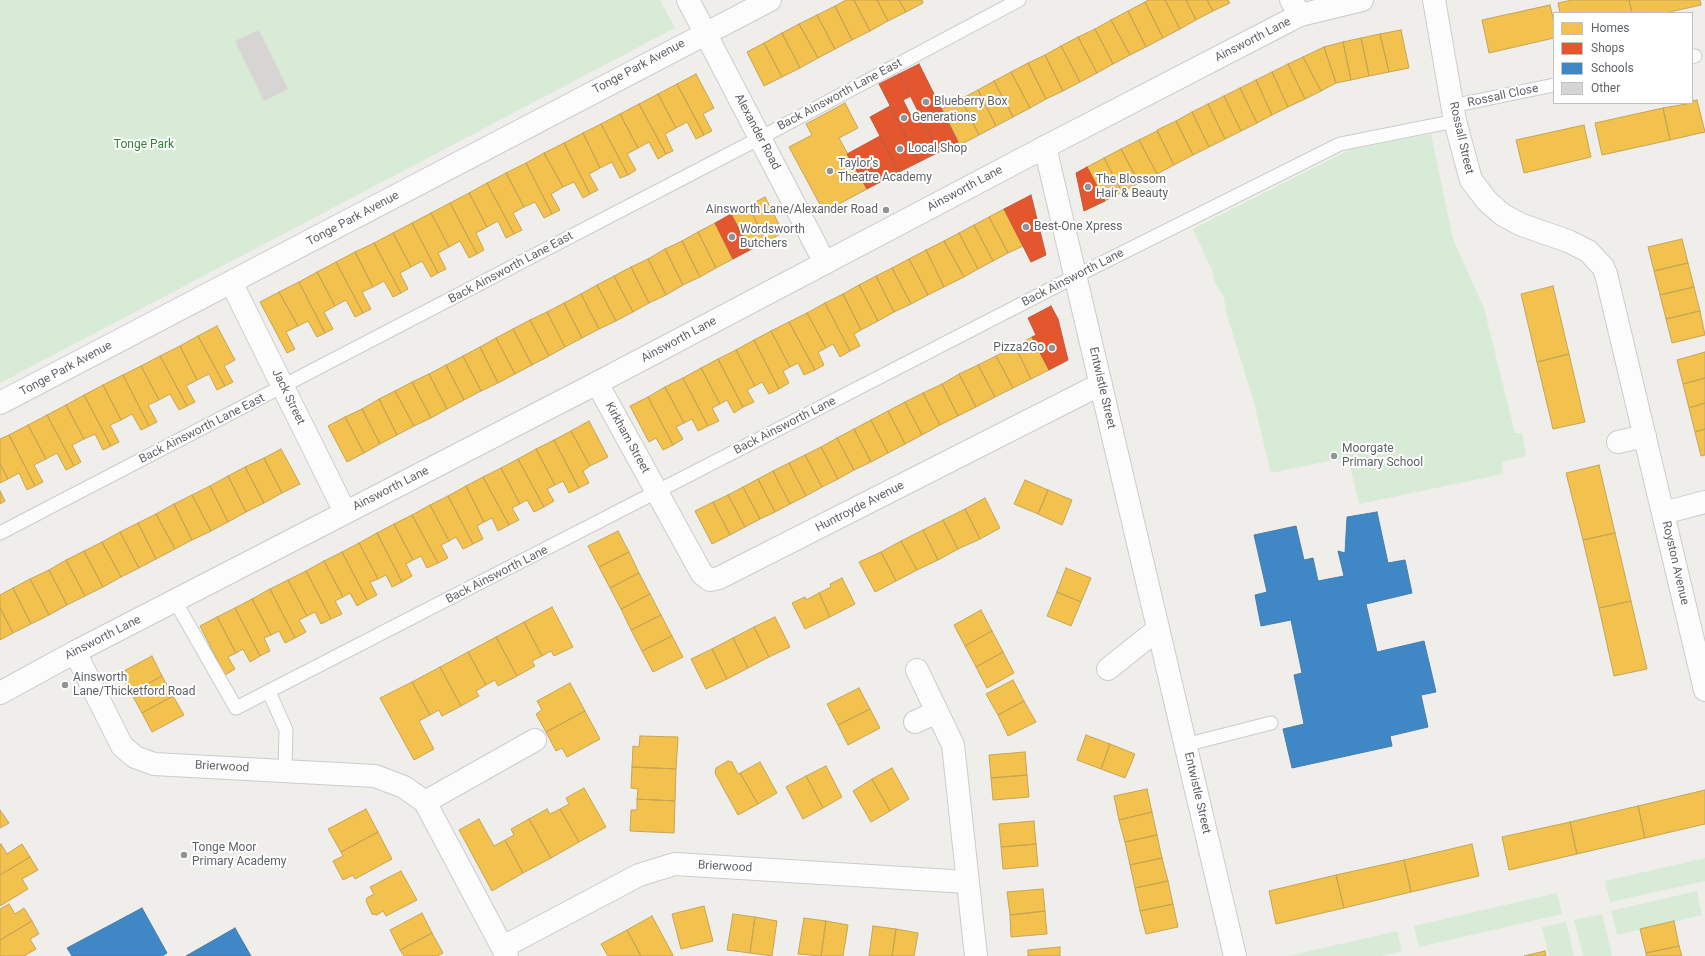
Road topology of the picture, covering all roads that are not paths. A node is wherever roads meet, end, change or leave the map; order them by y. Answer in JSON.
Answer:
{"nodes":[{"id":1,"x":688,"y":0,"type":"edge"},
{"id":2,"x":770,"y":0,"type":"edge"},
{"id":3,"x":1019,"y":0,"type":"edge"},
{"id":4,"x":1362,"y":0,"type":"edge"},
{"id":5,"x":1434,"y":0,"type":"edge"},
{"id":6,"x":1295,"y":8,"type":"edge"},
{"id":7,"x":705,"y":33,"type":"junction"},
{"id":8,"x":1553,"y":85,"type":"edge"},
{"id":9,"x":1454,"y":113,"type":"junction"},
{"id":10,"x":760,"y":138,"type":"junction"},
{"id":11,"x":1045,"y":147,"type":"junction"},
{"id":12,"x":825,"y":264,"type":"junction"},
{"id":13,"x":1606,"y":274,"type":"joint"},
{"id":14,"x":1076,"y":276,"type":"junction"},
{"id":15,"x":231,"y":282,"type":"junction"},
{"id":16,"x":597,"y":383,"type":"junction"},
{"id":17,"x":1101,"y":384,"type":"junction"},
{"id":18,"x":283,"y":387,"type":"junction"},
{"id":19,"x":0,"y":403,"type":"edge"},
{"id":20,"x":1645,"y":436,"type":"junction"},
{"id":21,"x":1618,"y":442,"type":"dead end"},
{"id":22,"x":657,"y":492,"type":"junction"},
{"id":23,"x":1705,"y":502,"type":"edge"},
{"id":24,"x":346,"y":512,"type":"junction"},
{"id":25,"x":1663,"y":513,"type":"junction"},
{"id":26,"x":0,"y":533,"type":"edge"},
{"id":27,"x":176,"y":601,"type":"junction"},
{"id":28,"x":1158,"y":629,"type":"junction"},
{"id":29,"x":75,"y":652,"type":"junction"},
{"id":30,"x":1108,"y":669,"type":"dead end"},
{"id":31,"x":917,"y":670,"type":"dead end"},
{"id":32,"x":1705,"y":690,"type":"edge"},
{"id":33,"x":269,"y":692,"type":"junction"},
{"id":34,"x":0,"y":693,"type":"edge"},
{"id":35,"x":936,"y":712,"type":"junction"},
{"id":36,"x":915,"y":722,"type":"dead end"},
{"id":37,"x":1271,"y":724,"type":"dead end"},
{"id":38,"x":536,"y":740,"type":"dead end"},
{"id":39,"x":1186,"y":745,"type":"junction"},
{"id":40,"x":285,"y":771,"type":"junction"},
{"id":41,"x":425,"y":802,"type":"junction"},
{"id":42,"x":967,"y":882,"type":"junction"},
{"id":43,"x":505,"y":952,"type":"edge"},
{"id":44,"x":976,"y":956,"type":"edge"},
{"id":45,"x":1235,"y":956,"type":"edge"}],
"edges":[{"from":1,"to":7,"type":"street","name":"Alexander Road"},
{"from":2,"to":7,"type":"street","name":"Tonge Park Avenue"},
{"from":3,"to":10,"type":"lane","name":"Back Ainsworth Lane East"},
{"from":4,"to":6,"type":"street","name":"Ainsworth Lane"},
{"from":5,"to":9,"type":"street","name":"Rossall Street"},
{"from":6,"to":11,"type":"street","name":"Ainsworth Lane"},
{"from":7,"to":10,"type":"street","name":"Alexander Road"},
{"from":7,"to":15,"type":"street","name":"Tonge Park Avenue"},
{"from":8,"to":9,"type":"lane","name":"Rossall Close"},
{"from":9,"to":13,"type":"street","name":"Rossall Street"},
{"from":9,"to":14,"type":"lane","name":"Back Ainsworth Lane"},
{"from":10,"to":12,"type":"street","name":"Alexander Road"},
{"from":10,"to":18,"type":"lane","name":"Back Ainsworth Lane East"},
{"from":11,"to":12,"type":"street","name":"Ainsworth Lane"},
{"from":11,"to":14,"type":"street","name":"Entwistle Street"},
{"from":12,"to":16,"type":"street","name":"Ainsworth Lane"},
{"from":13,"to":20,"type":"street","name":"Royston Avenue"},
{"from":14,"to":17,"type":"street","name":"Entwistle Street"},
{"from":14,"to":22,"type":"lane","name":"Back Ainsworth Lane"},
{"from":15,"to":18,"type":"street","name":"Jack Street"},
{"from":15,"to":19,"type":"street","name":"Tonge Park Avenue"},
{"from":16,"to":22,"type":"street","name":"Kirkham Street"},
{"from":16,"to":24,"type":"street","name":"Ainsworth Lane"},
{"from":17,"to":22,"type":"street","name":"Huntroyde Avenue"},
{"from":17,"to":28,"type":"street","name":"Entwistle Street"},
{"from":18,"to":24,"type":"street","name":"Jack Street"},
{"from":18,"to":26,"type":"lane","name":"Back Ainsworth Lane East"},
{"from":20,"to":21,"type":"street"},
{"from":20,"to":25,"type":"street","name":"Royston Avenue"},
{"from":22,"to":33,"type":"lane","name":"Back Ainsworth Lane"},
{"from":23,"to":25,"type":"street"},
{"from":24,"to":27,"type":"street","name":"Ainsworth Lane"},
{"from":25,"to":32,"type":"street","name":"Royston Avenue"},
{"from":27,"to":29,"type":"street","name":"Ainsworth Lane"},
{"from":27,"to":33,"type":"lane","name":"Back Ainsworth Lane"},
{"from":28,"to":30,"type":"street"},
{"from":28,"to":39,"type":"street","name":"Entwistle Street"},
{"from":29,"to":34,"type":"street","name":"Ainsworth Lane"},
{"from":29,"to":40,"type":"street","name":"Brierwood"},
{"from":31,"to":35,"type":"street"},
{"from":33,"to":40,"type":"lane"},
{"from":35,"to":36,"type":"street"},
{"from":35,"to":42,"type":"street"},
{"from":37,"to":39,"type":"lane"},
{"from":38,"to":41,"type":"street"},
{"from":39,"to":45,"type":"street","name":"Entwistle Street"},
{"from":40,"to":41,"type":"street","name":"Brierwood"},
{"from":41,"to":43,"type":"street","name":"Brierwood"},
{"from":42,"to":43,"type":"street","name":"Brierwood"},
{"from":42,"to":44,"type":"street"}]}
